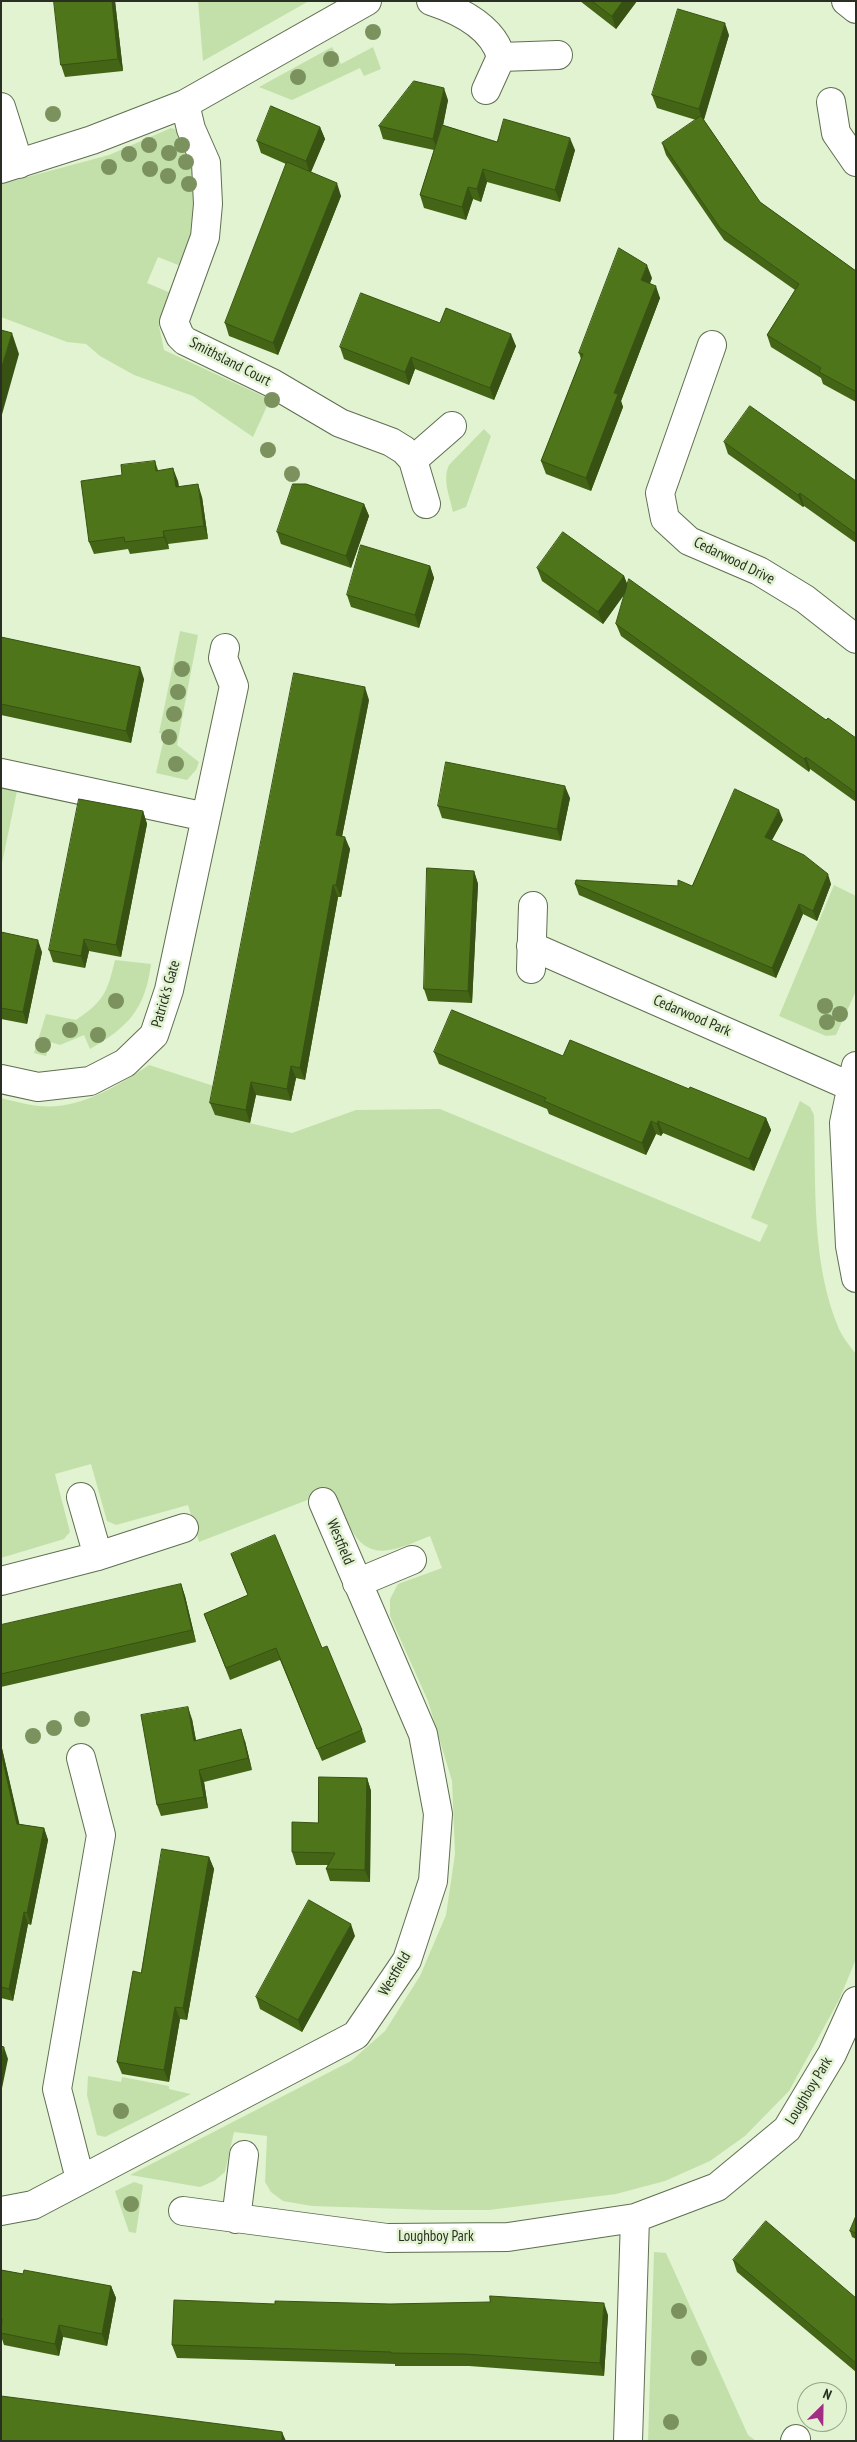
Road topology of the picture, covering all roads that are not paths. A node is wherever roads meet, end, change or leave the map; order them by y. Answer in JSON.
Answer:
{"nodes":[{"id":1,"x":367,"y":1,"type":"edge"},
{"id":2,"x":431,"y":1,"type":"edge"},
{"id":3,"x":846,"y":1,"type":"edge"},
{"id":4,"x":856,"y":9,"type":"edge"},
{"id":5,"x":558,"y":55,"type":"dead end"},
{"id":6,"x":501,"y":57,"type":"junction"},
{"id":7,"x":486,"y":90,"type":"dead end"},
{"id":8,"x":831,"y":102,"type":"dead end"},
{"id":9,"x":185,"y":104,"type":"junction"},
{"id":10,"x":1,"y":107,"type":"edge"},
{"id":11,"x":856,"y":162,"type":"edge"},
{"id":12,"x":10,"y":167,"type":"edge"},
{"id":13,"x":712,"y":345,"type":"dead end"},
{"id":14,"x":452,"y":426,"type":"dead end"},
{"id":15,"x":413,"y":460,"type":"junction"},
{"id":16,"x":426,"y":504,"type":"dead end"},
{"id":17,"x":856,"y":639,"type":"edge"},
{"id":18,"x":225,"y":648,"type":"dead end"},
{"id":19,"x":1,"y":773,"type":"edge"},
{"id":20,"x":206,"y":817,"type":"junction"},
{"id":21,"x":533,"y":906,"type":"dead end"},
{"id":22,"x":854,"y":1076,"type":"edge"},
{"id":23,"x":1,"y":1079,"type":"edge"},
{"id":24,"x":856,"y":1278,"type":"edge"},
{"id":25,"x":81,"y":1497,"type":"dead end"},
{"id":26,"x":323,"y":1502,"type":"dead end"},
{"id":27,"x":184,"y":1528,"type":"dead end"},
{"id":28,"x":98,"y":1556,"type":"junction"},
{"id":29,"x":412,"y":1560,"type":"dead end"},
{"id":30,"x":1,"y":1581,"type":"edge"},
{"id":31,"x":357,"y":1582,"type":"junction"},
{"id":32,"x":81,"y":1758,"type":"dead end"},
{"id":33,"x":856,"y":2001,"type":"edge"},
{"id":34,"x":244,"y":2155,"type":"dead end"},
{"id":35,"x":80,"y":2179,"type":"junction"},
{"id":36,"x":1,"y":2211,"type":"edge"},
{"id":37,"x":183,"y":2212,"type":"dead end"},
{"id":38,"x":236,"y":2218,"type":"junction"},
{"id":39,"x":635,"y":2218,"type":"junction"},
{"id":40,"x":628,"y":2441,"type":"edge"}],
"edges":[{"from":1,"to":9,"type":"street"},
{"from":2,"to":6,"type":"street"},
{"from":3,"to":4,"type":"street"},
{"from":5,"to":6,"type":"street"},
{"from":6,"to":7,"type":"street"},
{"from":8,"to":11,"type":"street"},
{"from":9,"to":12,"type":"street"},
{"from":9,"to":15,"type":"street","name":"Smithsland Court"},
{"from":10,"to":12,"type":"street"},
{"from":13,"to":17,"type":"street","name":"Cedarwood Drive"},
{"from":14,"to":15,"type":"street"},
{"from":15,"to":16,"type":"street"},
{"from":18,"to":20,"type":"street","name":"Patrick's Gate"},
{"from":19,"to":20,"type":"street"},
{"from":20,"to":23,"type":"street","name":"Patrick's Gate"},
{"from":21,"to":22,"type":"street","name":"Cedarwood Park"},
{"from":22,"to":24,"type":"street"},
{"from":25,"to":28,"type":"street"},
{"from":26,"to":31,"type":"street","name":"Westfield"},
{"from":27,"to":28,"type":"street"},
{"from":28,"to":30,"type":"street"},
{"from":29,"to":31,"type":"street","name":"Westfield"},
{"from":31,"to":35,"type":"street","name":"Westfield"},
{"from":32,"to":35,"type":"street"},
{"from":33,"to":39,"type":"street","name":"Loughboy Park"},
{"from":34,"to":38,"type":"street"},
{"from":35,"to":36,"type":"street","name":"Westfield"},
{"from":37,"to":38,"type":"street","name":"Loughboy Park"},
{"from":38,"to":39,"type":"street","name":"Loughboy Park"},
{"from":39,"to":40,"type":"street"}]}
